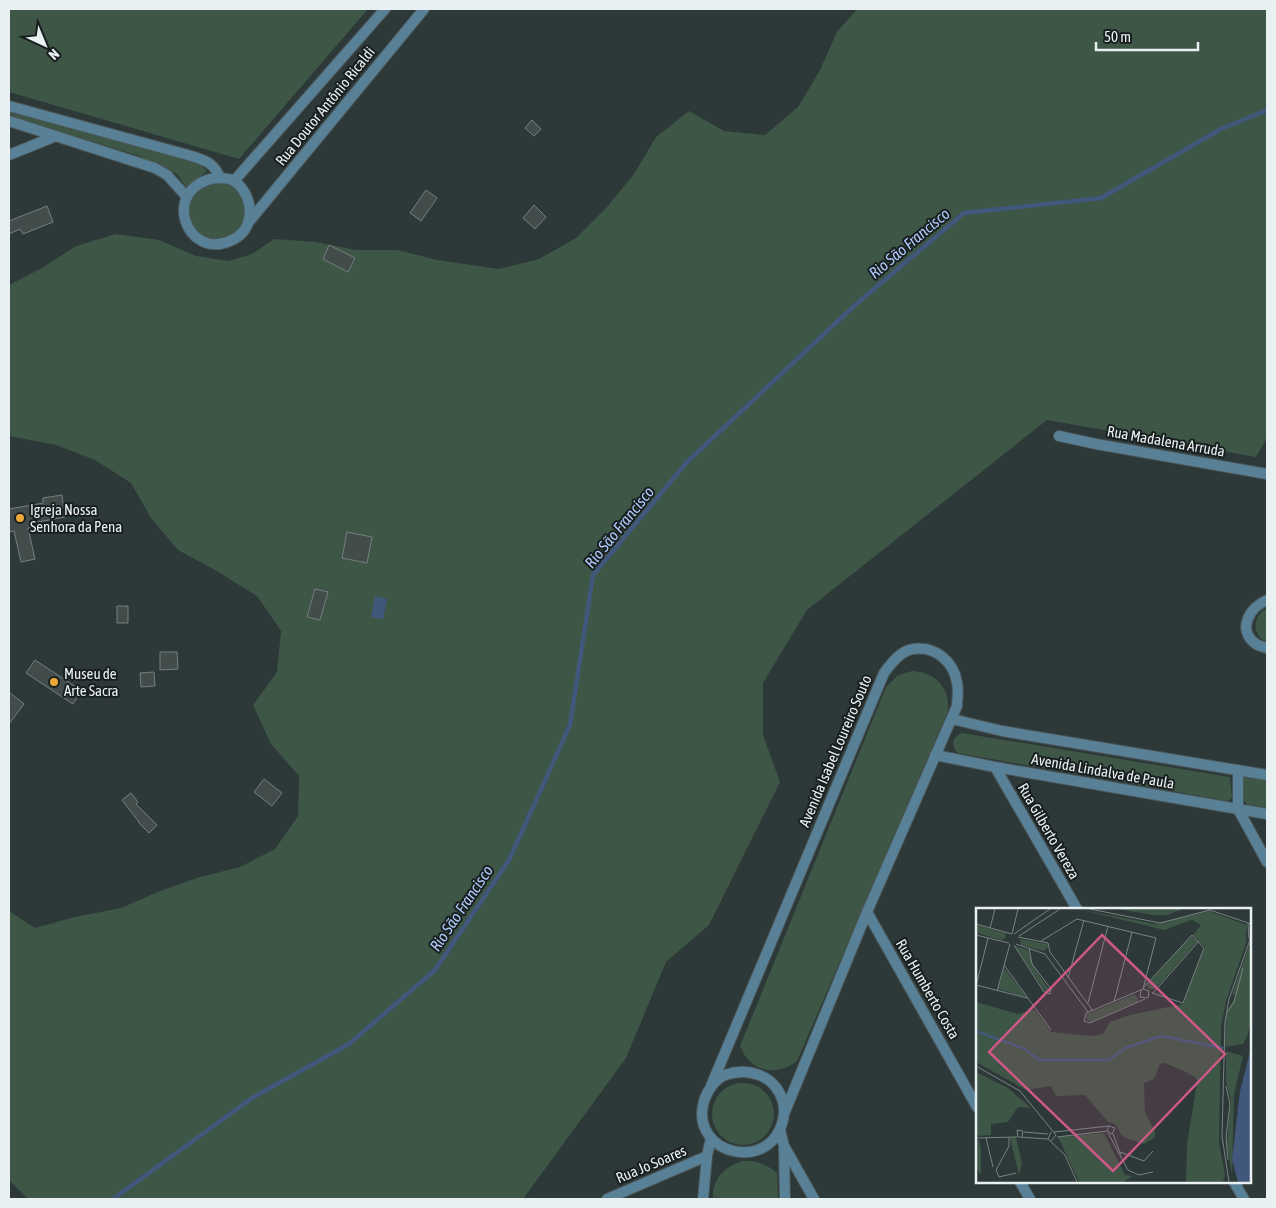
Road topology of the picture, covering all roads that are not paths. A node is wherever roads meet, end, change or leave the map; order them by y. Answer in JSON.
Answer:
{"nodes":[{"id":1,"x":385,"y":9,"type":"edge"},
{"id":2,"x":424,"y":9,"type":"edge"},
{"id":3,"x":9,"y":106,"type":"edge"},
{"id":4,"x":9,"y":121,"type":"edge"},
{"id":5,"x":56,"y":136,"type":"junction"},
{"id":6,"x":9,"y":154,"type":"edge"},
{"id":7,"x":220,"y":178,"type":"junction"},
{"id":8,"x":234,"y":181,"type":"junction"},
{"id":9,"x":187,"y":197,"type":"junction"},
{"id":10,"x":248,"y":223,"type":"junction"},
{"id":11,"x":1059,"y":436,"type":"dead end"},
{"id":12,"x":1267,"y":474,"type":"edge"},
{"id":13,"x":1267,"y":600,"type":"edge"},
{"id":14,"x":1267,"y":648,"type":"edge"},
{"id":15,"x":952,"y":719,"type":"junction"},
{"id":16,"x":935,"y":755,"type":"junction"},
{"id":17,"x":995,"y":767,"type":"junction"},
{"id":18,"x":1238,"y":770,"type":"junction"},
{"id":19,"x":1267,"y":775,"type":"edge"},
{"id":20,"x":1238,"y":810,"type":"junction"},
{"id":21,"x":1267,"y":814,"type":"edge"},
{"id":22,"x":1267,"y":862,"type":"edge"},
{"id":23,"x":1076,"y":908,"type":"edge"},
{"id":24,"x":867,"y":912,"type":"junction"},
{"id":25,"x":711,"y":1086,"type":"junction"},
{"id":26,"x":976,"y":1105,"type":"edge"},
{"id":27,"x":784,"y":1114,"type":"junction"},
{"id":28,"x":780,"y":1130,"type":"junction"},
{"id":29,"x":711,"y":1138,"type":"junction"},
{"id":30,"x":784,"y":1146,"type":"junction"},
{"id":31,"x":707,"y":1156,"type":"junction"},
{"id":32,"x":1021,"y":1183,"type":"edge"},
{"id":33,"x":1235,"y":1183,"type":"edge"},
{"id":34,"x":607,"y":1199,"type":"edge"},
{"id":35,"x":703,"y":1199,"type":"edge"},
{"id":36,"x":785,"y":1199,"type":"edge"},
{"id":37,"x":814,"y":1199,"type":"edge"},
{"id":38,"x":1030,"y":1199,"type":"edge"},
{"id":39,"x":1244,"y":1199,"type":"edge"}],
"edges":[{"from":1,"to":8,"type":"street","name":"Rua Doutor Antônio Ricaldi"},
{"from":2,"to":10,"type":"street","name":"Rua Doutor Antônio Ricaldi"},
{"from":3,"to":7,"type":"street"},
{"from":4,"to":5,"type":"street"},
{"from":5,"to":6,"type":"street"},
{"from":5,"to":9,"type":"street"},
{"from":7,"to":8,"type":"street"},
{"from":7,"to":9,"type":"street"},
{"from":8,"to":10,"type":"street"},
{"from":9,"to":10,"type":"street"},
{"from":11,"to":12,"type":"street","name":"Rua Madalena Arruda"},
{"from":13,"to":14,"type":"street"},
{"from":15,"to":16,"type":"street","name":"Avenida Isabel Loureiro Souto"},
{"from":15,"to":18,"type":"street","name":"Avenida Lindalva de Paula"},
{"from":15,"to":25,"type":"street","name":"Avenida Isabel Loureiro Souto"},
{"from":16,"to":17,"type":"street","name":"Avenida Lindalva de Paula"},
{"from":16,"to":24,"type":"street","name":"Avenida Isabel Loureiro Souto"},
{"from":17,"to":20,"type":"street","name":"Avenida Lindalva de Paula"},
{"from":17,"to":23,"type":"street","name":"Rua Gilberto Vereza"},
{"from":18,"to":19,"type":"street","name":"Avenida Lindalva de Paula"},
{"from":18,"to":20,"type":"street"},
{"from":20,"to":21,"type":"street","name":"Avenida Lindalva de Paula"},
{"from":20,"to":22,"type":"street"},
{"from":24,"to":26,"type":"street","name":"Rua Humberto Costa"},
{"from":24,"to":27,"type":"street","name":"Avenida Isabel Loureiro Souto"},
{"from":25,"to":27,"type":"street","name":"Avenida Isabel Loureiro Souto"},
{"from":25,"to":29,"type":"street","name":"Avenida Isabel Loureiro Souto"},
{"from":27,"to":28,"type":"street","name":"Avenida Isabel Loureiro Souto"},
{"from":28,"to":29,"type":"street"},
{"from":28,"to":30,"type":"street"},
{"from":29,"to":31,"type":"street"},
{"from":30,"to":36,"type":"street"},
{"from":30,"to":37,"type":"street"},
{"from":31,"to":34,"type":"street","name":"Rua Jo Soares"},
{"from":31,"to":35,"type":"street"},
{"from":32,"to":38,"type":"street"},
{"from":33,"to":39,"type":"street"}]}
